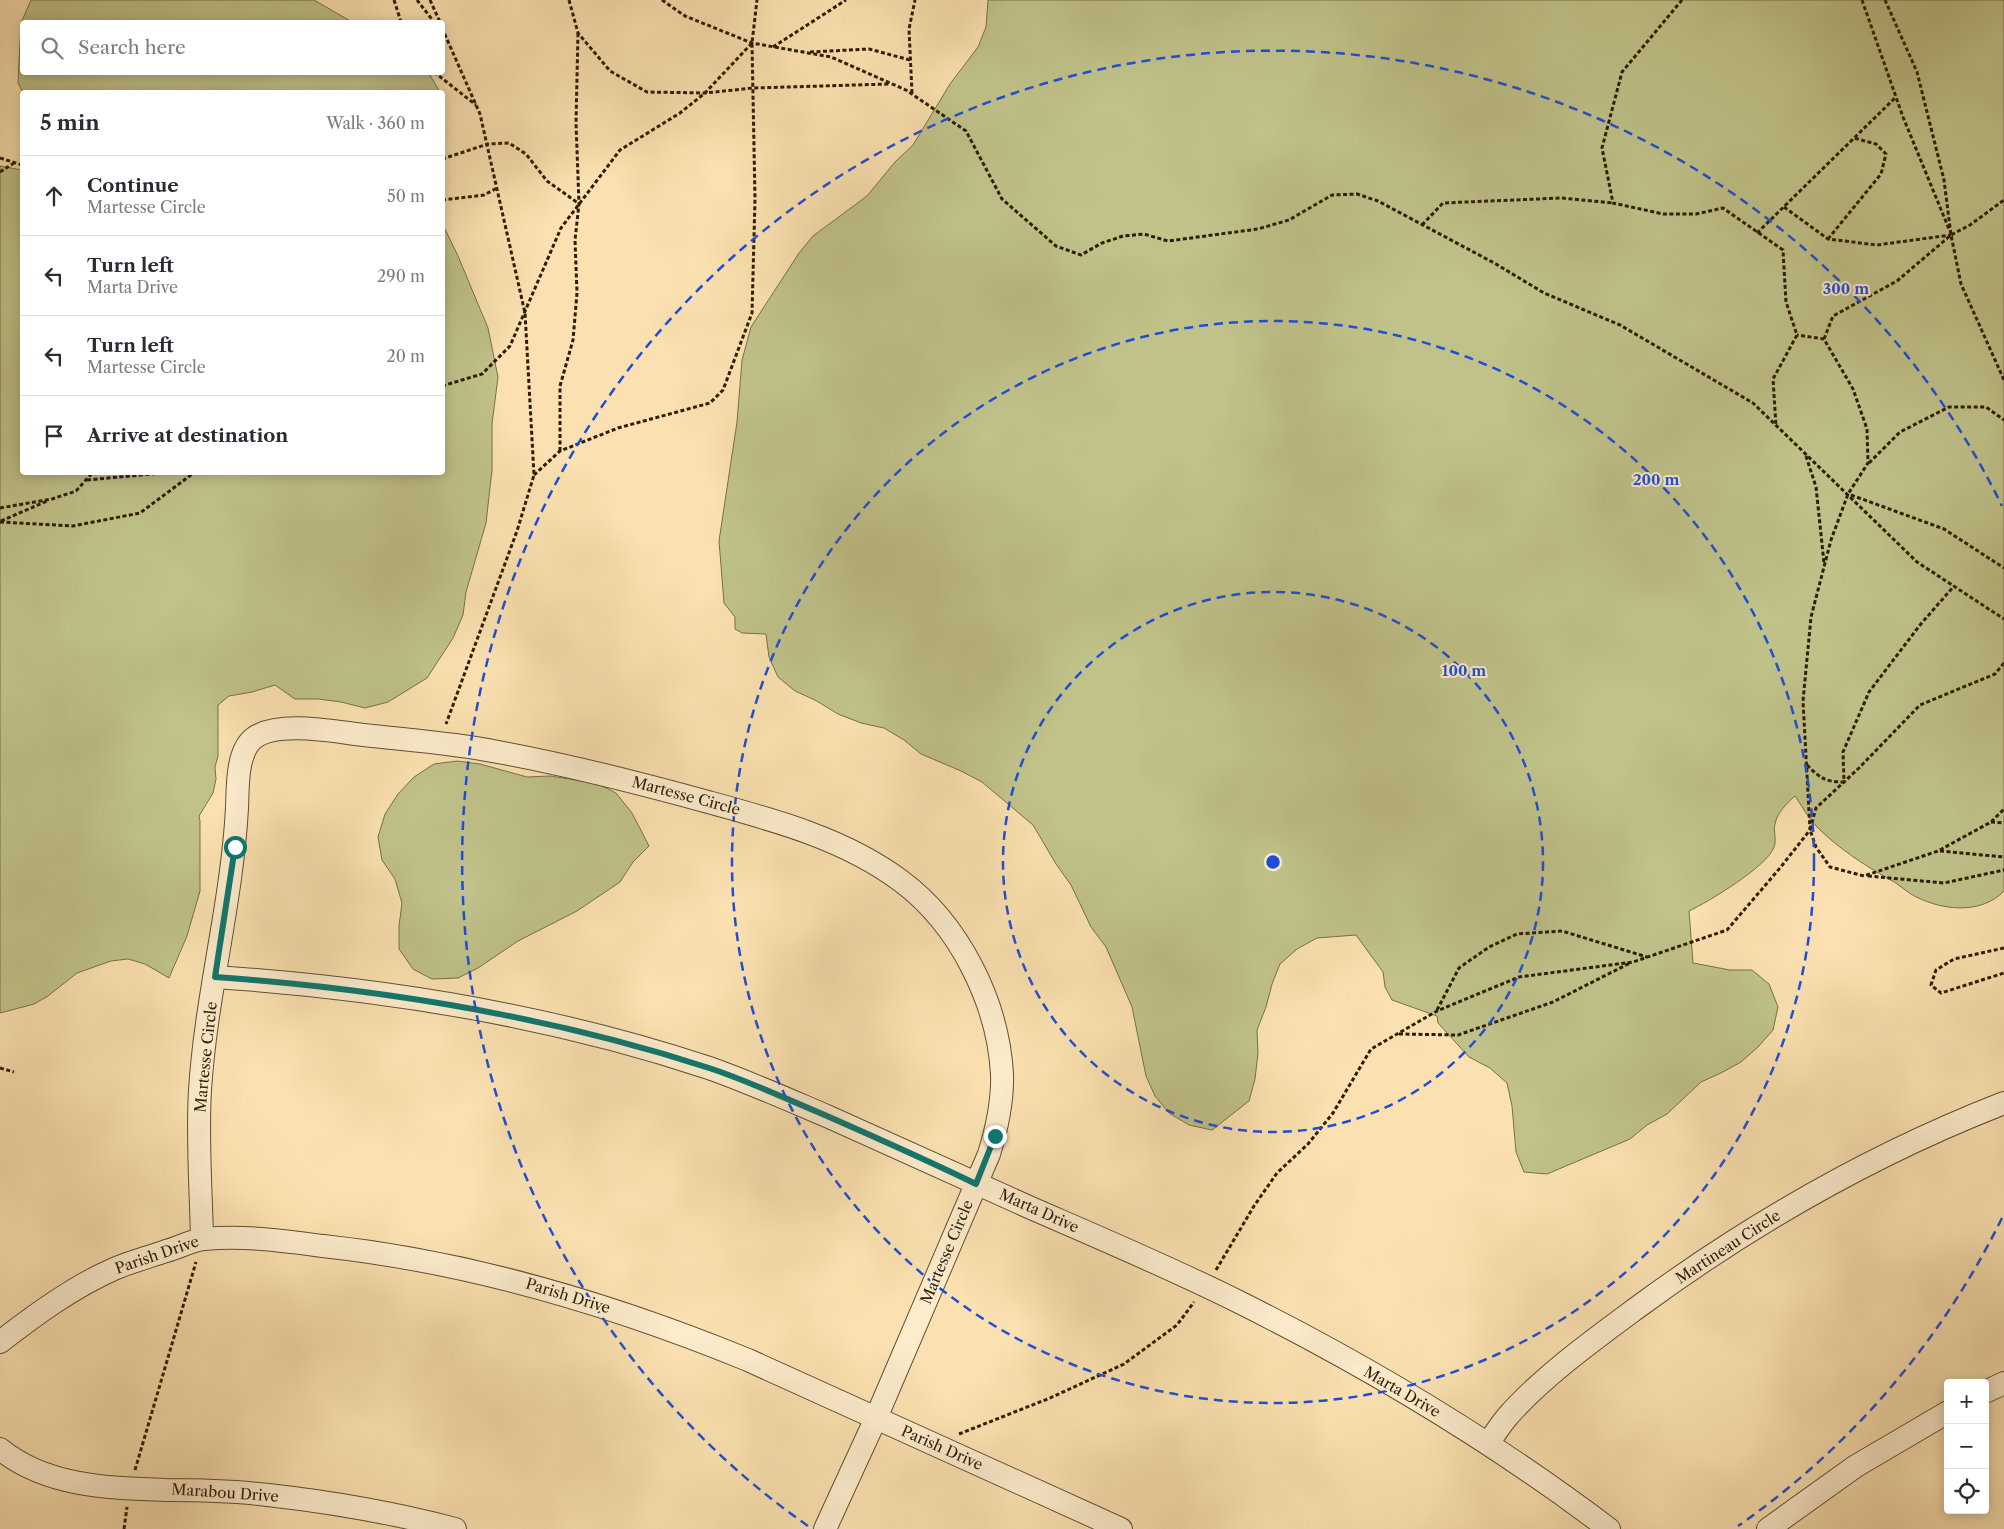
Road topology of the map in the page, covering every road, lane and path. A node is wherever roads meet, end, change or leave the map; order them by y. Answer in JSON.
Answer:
{"nodes":[{"id":1,"x":394,"y":0,"type":"edge"},
{"id":2,"x":417,"y":0,"type":"edge"},
{"id":3,"x":430,"y":0,"type":"edge"},
{"id":4,"x":569,"y":0,"type":"edge"},
{"id":5,"x":662,"y":0,"type":"edge"},
{"id":6,"x":757,"y":0,"type":"edge"},
{"id":7,"x":846,"y":0,"type":"edge"},
{"id":8,"x":915,"y":0,"type":"edge"},
{"id":9,"x":1682,"y":0,"type":"edge"},
{"id":10,"x":1862,"y":0,"type":"edge"},
{"id":11,"x":1885,"y":0,"type":"edge"},
{"id":12,"x":400,"y":20,"type":"edge"},
{"id":13,"x":432,"y":20,"type":"edge"},
{"id":14,"x":439,"y":20,"type":"edge"},
{"id":15,"x":445,"y":34,"type":"edge"},
{"id":16,"x":578,"y":34,"type":"junction"},
{"id":17,"x":445,"y":37,"type":"edge"},
{"id":18,"x":449,"y":42,"type":"junction"},
{"id":19,"x":752,"y":43,"type":"junction"},
{"id":20,"x":773,"y":47,"type":"junction"},
{"id":21,"x":804,"y":53,"type":"junction"},
{"id":22,"x":910,"y":60,"type":"junction"},
{"id":23,"x":438,"y":75,"type":"edge"},
{"id":24,"x":894,"y":84,"type":"junction"},
{"id":25,"x":753,"y":88,"type":"junction"},
{"id":26,"x":705,"y":93,"type":"junction"},
{"id":27,"x":912,"y":94,"type":"junction"},
{"id":28,"x":1896,"y":97,"type":"junction"},
{"id":29,"x":477,"y":105,"type":"junction"},
{"id":30,"x":1854,"y":138,"type":"junction"},
{"id":31,"x":488,"y":144,"type":"junction"},
{"id":32,"x":0,"y":158,"type":"edge"},
{"id":33,"x":445,"y":159,"type":"edge"},
{"id":34,"x":15,"y":162,"type":"junction"},
{"id":35,"x":20,"y":164,"type":"edge"},
{"id":36,"x":0,"y":172,"type":"edge"},
{"id":37,"x":498,"y":188,"type":"junction"},
{"id":38,"x":445,"y":200,"type":"edge"},
{"id":39,"x":2004,"y":200,"type":"edge"},
{"id":40,"x":1613,"y":203,"type":"junction"},
{"id":41,"x":579,"y":204,"type":"junction"},
{"id":42,"x":1784,"y":206,"type":"junction"},
{"id":43,"x":1422,"y":224,"type":"junction"},
{"id":44,"x":1757,"y":233,"type":"junction"},
{"id":45,"x":1951,"y":235,"type":"junction"},
{"id":46,"x":1828,"y":240,"type":"junction"},
{"id":47,"x":526,"y":313,"type":"junction"},
{"id":48,"x":1797,"y":335,"type":"junction"},
{"id":49,"x":1824,"y":339,"type":"junction"},
{"id":50,"x":2004,"y":380,"type":"edge"},
{"id":51,"x":445,"y":385,"type":"edge"},
{"id":52,"x":2004,"y":420,"type":"edge"},
{"id":53,"x":1776,"y":426,"type":"junction"},
{"id":54,"x":560,"y":451,"type":"junction"},
{"id":55,"x":1806,"y":456,"type":"junction"},
{"id":56,"x":1868,"y":464,"type":"junction"},
{"id":57,"x":90,"y":475,"type":"edge"},
{"id":58,"x":140,"y":475,"type":"edge"},
{"id":59,"x":191,"y":475,"type":"edge"},
{"id":60,"x":534,"y":475,"type":"junction"},
{"id":61,"x":86,"y":480,"type":"junction"},
{"id":62,"x":1848,"y":494,"type":"junction"},
{"id":63,"x":52,"y":499,"type":"junction"},
{"id":64,"x":0,"y":508,"type":"edge"},
{"id":65,"x":0,"y":522,"type":"edge"},
{"id":66,"x":1824,"y":565,"type":"junction"},
{"id":67,"x":2004,"y":568,"type":"edge"},
{"id":68,"x":1954,"y":586,"type":"junction"},
{"id":69,"x":2004,"y":619,"type":"edge"},
{"id":70,"x":2004,"y":663,"type":"edge"},
{"id":71,"x":440,"y":743,"type":"junction"},
{"id":72,"x":1806,"y":764,"type":"junction"},
{"id":73,"x":1844,"y":782,"type":"junction"},
{"id":74,"x":2004,"y":809,"type":"edge"},
{"id":75,"x":1991,"y":822,"type":"junction"},
{"id":76,"x":2004,"y":822,"type":"edge"},
{"id":77,"x":1810,"y":830,"type":"junction"},
{"id":78,"x":1938,"y":851,"type":"junction"},
{"id":79,"x":2004,"y":857,"type":"edge"},
{"id":80,"x":2004,"y":870,"type":"edge"},
{"id":81,"x":1864,"y":876,"type":"junction"},
{"id":82,"x":2004,"y":948,"type":"edge"},
{"id":83,"x":1648,"y":957,"type":"junction"},
{"id":84,"x":1633,"y":962,"type":"junction"},
{"id":85,"x":2004,"y":972,"type":"edge"},
{"id":86,"x":215,"y":977,"type":"junction"},
{"id":87,"x":1436,"y":1011,"type":"junction"},
{"id":88,"x":1397,"y":1034,"type":"junction"},
{"id":89,"x":0,"y":1068,"type":"edge"},
{"id":90,"x":14,"y":1072,"type":"dead end"},
{"id":91,"x":2004,"y":1103,"type":"edge"},
{"id":92,"x":976,"y":1184,"type":"junction"},
{"id":93,"x":202,"y":1239,"type":"junction"},
{"id":94,"x":1206,"y":1287,"type":"junction"},
{"id":95,"x":0,"y":1342,"type":"edge"},
{"id":96,"x":2004,"y":1383,"type":"edge"},
{"id":97,"x":1989,"y":1390,"type":"edge"},
{"id":98,"x":1944,"y":1414,"type":"edge"},
{"id":99,"x":876,"y":1418,"type":"junction"},
{"id":100,"x":927,"y":1442,"type":"junction"},
{"id":101,"x":1488,"y":1443,"type":"junction"},
{"id":102,"x":0,"y":1449,"type":"edge"},
{"id":103,"x":130,"y":1488,"type":"junction"},
{"id":104,"x":124,"y":1529,"type":"edge"},
{"id":105,"x":455,"y":1529,"type":"edge"},
{"id":106,"x":824,"y":1529,"type":"edge"},
{"id":107,"x":1120,"y":1529,"type":"edge"},
{"id":108,"x":1609,"y":1529,"type":"edge"},
{"id":109,"x":1768,"y":1529,"type":"edge"}],
"edges":[{"from":1,"to":12,"type":"path"},
{"from":2,"to":13,"type":"path"},
{"from":3,"to":14,"type":"path"},
{"from":4,"to":16,"type":"path"},
{"from":5,"to":19,"type":"path"},
{"from":6,"to":19,"type":"path"},
{"from":7,"to":20,"type":"path"},
{"from":8,"to":22,"type":"path"},
{"from":9,"to":40,"type":"path"},
{"from":10,"to":28,"type":"path"},
{"from":11,"to":45,"type":"path"},
{"from":15,"to":18,"type":"path"},
{"from":16,"to":26,"type":"path"},
{"from":16,"to":41,"type":"path"},
{"from":17,"to":18,"type":"path"},
{"from":18,"to":29,"type":"path"},
{"from":19,"to":20,"type":"path"},
{"from":19,"to":25,"type":"path"},
{"from":19,"to":26,"type":"path"},
{"from":20,"to":21,"type":"path"},
{"from":21,"to":22,"type":"path"},
{"from":21,"to":24,"type":"path"},
{"from":22,"to":27,"type":"path"},
{"from":23,"to":29,"type":"path"},
{"from":24,"to":25,"type":"path"},
{"from":24,"to":27,"type":"path"},
{"from":25,"to":26,"type":"path"},
{"from":25,"to":54,"type":"path"},
{"from":26,"to":41,"type":"path"},
{"from":27,"to":43,"type":"path"},
{"from":28,"to":30,"type":"path"},
{"from":28,"to":45,"type":"path"},
{"from":29,"to":31,"type":"path"},
{"from":30,"to":42,"type":"path"},
{"from":30,"to":46,"type":"path"},
{"from":31,"to":33,"type":"path"},
{"from":31,"to":37,"type":"path"},
{"from":31,"to":41,"type":"path"},
{"from":32,"to":34,"type":"path"},
{"from":34,"to":35,"type":"path"},
{"from":34,"to":36,"type":"path"},
{"from":37,"to":38,"type":"path"},
{"from":37,"to":47,"type":"path"},
{"from":39,"to":45,"type":"path"},
{"from":40,"to":43,"type":"path"},
{"from":40,"to":44,"type":"path"},
{"from":41,"to":47,"type":"path"},
{"from":41,"to":54,"type":"path"},
{"from":42,"to":44,"type":"path"},
{"from":42,"to":46,"type":"path"},
{"from":43,"to":53,"type":"path"},
{"from":44,"to":48,"type":"path"},
{"from":45,"to":46,"type":"path"},
{"from":45,"to":49,"type":"path"},
{"from":45,"to":50,"type":"path"},
{"from":47,"to":51,"type":"path"},
{"from":47,"to":60,"type":"path"},
{"from":48,"to":49,"type":"path"},
{"from":48,"to":53,"type":"path"},
{"from":49,"to":56,"type":"path"},
{"from":52,"to":56,"type":"path"},
{"from":53,"to":55,"type":"path"},
{"from":54,"to":60,"type":"path"},
{"from":55,"to":62,"type":"path"},
{"from":55,"to":66,"type":"path"},
{"from":56,"to":62,"type":"path"},
{"from":57,"to":61,"type":"path"},
{"from":58,"to":61,"type":"path"},
{"from":59,"to":65,"type":"path"},
{"from":60,"to":71,"type":"path"},
{"from":61,"to":63,"type":"path"},
{"from":62,"to":66,"type":"path"},
{"from":62,"to":67,"type":"path"},
{"from":62,"to":68,"type":"path"},
{"from":63,"to":64,"type":"path"},
{"from":63,"to":65,"type":"path"},
{"from":66,"to":72,"type":"path"},
{"from":68,"to":69,"type":"path"},
{"from":68,"to":73,"type":"path"},
{"from":70,"to":73,"type":"path"},
{"from":71,"to":86,"type":"street","name":"Martesse Circle"},
{"from":71,"to":92,"type":"street","name":"Martesse Circle"},
{"from":72,"to":73,"type":"path"},
{"from":72,"to":77,"type":"path"},
{"from":73,"to":77,"type":"path"},
{"from":74,"to":75,"type":"path"},
{"from":75,"to":76,"type":"path"},
{"from":75,"to":78,"type":"path"},
{"from":77,"to":81,"type":"path"},
{"from":77,"to":83,"type":"path"},
{"from":78,"to":79,"type":"path"},
{"from":78,"to":81,"type":"path"},
{"from":80,"to":81,"type":"path"},
{"from":82,"to":85,"type":"path"},
{"from":83,"to":84,"type":"path"},
{"from":83,"to":87,"type":"path"},
{"from":84,"to":87,"type":"path"},
{"from":84,"to":88,"type":"path"},
{"from":86,"to":92,"type":"street","name":"Marta Drive"},
{"from":86,"to":93,"type":"street","name":"Martesse Circle"},
{"from":87,"to":88,"type":"path"},
{"from":88,"to":94,"type":"path"},
{"from":89,"to":90,"type":"path"},
{"from":91,"to":101,"type":"street","name":"Martineau Circle"},
{"from":92,"to":94,"type":"street","name":"Marta Drive"},
{"from":92,"to":99,"type":"street","name":"Martesse Circle"},
{"from":93,"to":95,"type":"street","name":"Parish Drive"},
{"from":93,"to":99,"type":"street","name":"Parish Drive"},
{"from":93,"to":103,"type":"path"},
{"from":94,"to":100,"type":"path"},
{"from":94,"to":101,"type":"street","name":"Marta Drive"},
{"from":96,"to":97,"type":"street"},
{"from":98,"to":109,"type":"street"},
{"from":99,"to":100,"type":"street","name":"Parish Drive"},
{"from":99,"to":106,"type":"street","name":"Martesse Circle"},
{"from":100,"to":107,"type":"street","name":"Parish Drive"},
{"from":101,"to":108,"type":"street","name":"Marta Drive"},
{"from":102,"to":103,"type":"street","name":"Marabou Drive"},
{"from":103,"to":104,"type":"path"},
{"from":103,"to":105,"type":"street","name":"Marabou Drive"}]}
